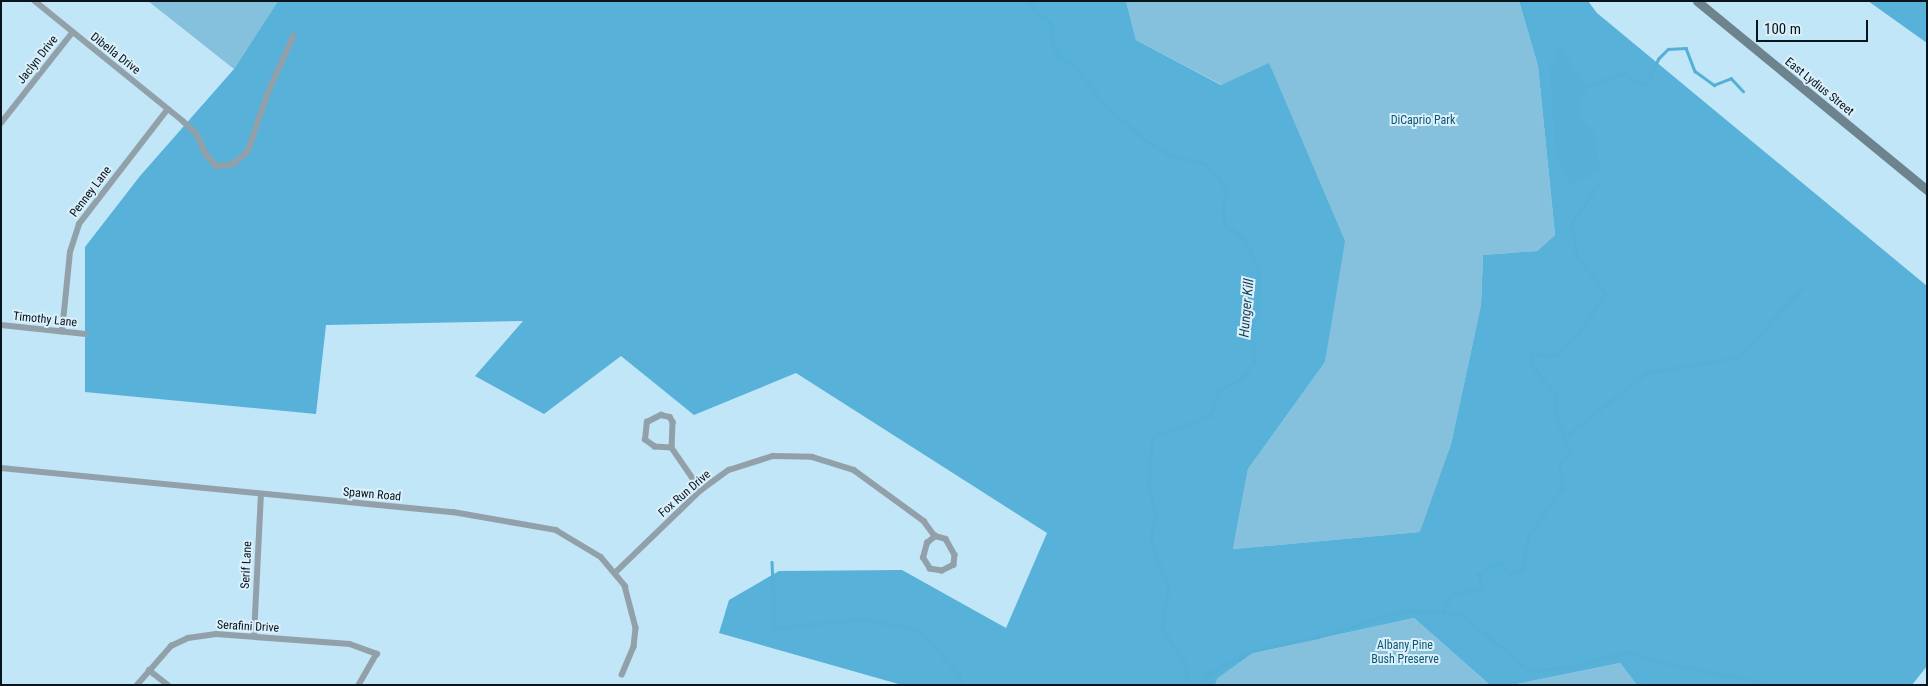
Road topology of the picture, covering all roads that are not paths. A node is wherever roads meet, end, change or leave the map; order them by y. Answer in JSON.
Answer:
{"nodes":[{"id":1,"x":35,"y":1,"type":"edge"},
{"id":2,"x":1697,"y":1,"type":"edge"},
{"id":3,"x":72,"y":33,"type":"junction"},
{"id":4,"x":293,"y":37,"type":"dead end"},
{"id":5,"x":168,"y":109,"type":"junction"},
{"id":6,"x":1,"y":123,"type":"edge"},
{"id":7,"x":1927,"y":190,"type":"edge"},
{"id":8,"x":1,"y":325,"type":"edge"},
{"id":9,"x":62,"y":332,"type":"junction"},
{"id":10,"x":86,"y":334,"type":"dead end"},
{"id":11,"x":672,"y":448,"type":"junction"},
{"id":12,"x":1,"y":468,"type":"edge"},
{"id":13,"x":701,"y":490,"type":"junction"},
{"id":14,"x":260,"y":495,"type":"junction"},
{"id":15,"x":935,"y":536,"type":"junction"},
{"id":16,"x":616,"y":572,"type":"junction"},
{"id":17,"x":254,"y":636,"type":"junction"},
{"id":18,"x":149,"y":670,"type":"junction"},
{"id":19,"x":622,"y":675,"type":"dead end"},
{"id":20,"x":137,"y":685,"type":"edge"},
{"id":21,"x":168,"y":685,"type":"edge"},
{"id":22,"x":359,"y":685,"type":"edge"}],
"edges":[{"from":1,"to":3,"type":"street","name":"Dibella Drive"},
{"from":2,"to":7,"type":"street","name":"East Lydius Street"},
{"from":3,"to":5,"type":"street","name":"Dibella Drive"},
{"from":3,"to":6,"type":"street","name":"Jaclyn Drive"},
{"from":4,"to":5,"type":"street","name":"Dibella Drive"},
{"from":5,"to":9,"type":"street","name":"Penney Lane"},
{"from":8,"to":9,"type":"street","name":"Timothy Lane"},
{"from":9,"to":10,"type":"street","name":"Timothy Lane"},
{"from":11,"to":11,"type":"street"},
{"from":11,"to":13,"type":"street"},
{"from":12,"to":14,"type":"street","name":"Spawn Road"},
{"from":13,"to":15,"type":"street","name":"Fox Run Drive"},
{"from":13,"to":16,"type":"street","name":"Fox Run Drive"},
{"from":14,"to":16,"type":"street","name":"Spawn Road"},
{"from":14,"to":17,"type":"street","name":"Serif Lane"},
{"from":15,"to":15,"type":"street","name":"Fox Run Drive"},
{"from":16,"to":19,"type":"street","name":"Spawn Road"},
{"from":17,"to":18,"type":"street","name":"Serafini Drive"},
{"from":17,"to":22,"type":"street","name":"Serafini Drive"},
{"from":18,"to":20,"type":"street","name":"Serafini Drive"},
{"from":18,"to":21,"type":"street"}]}
